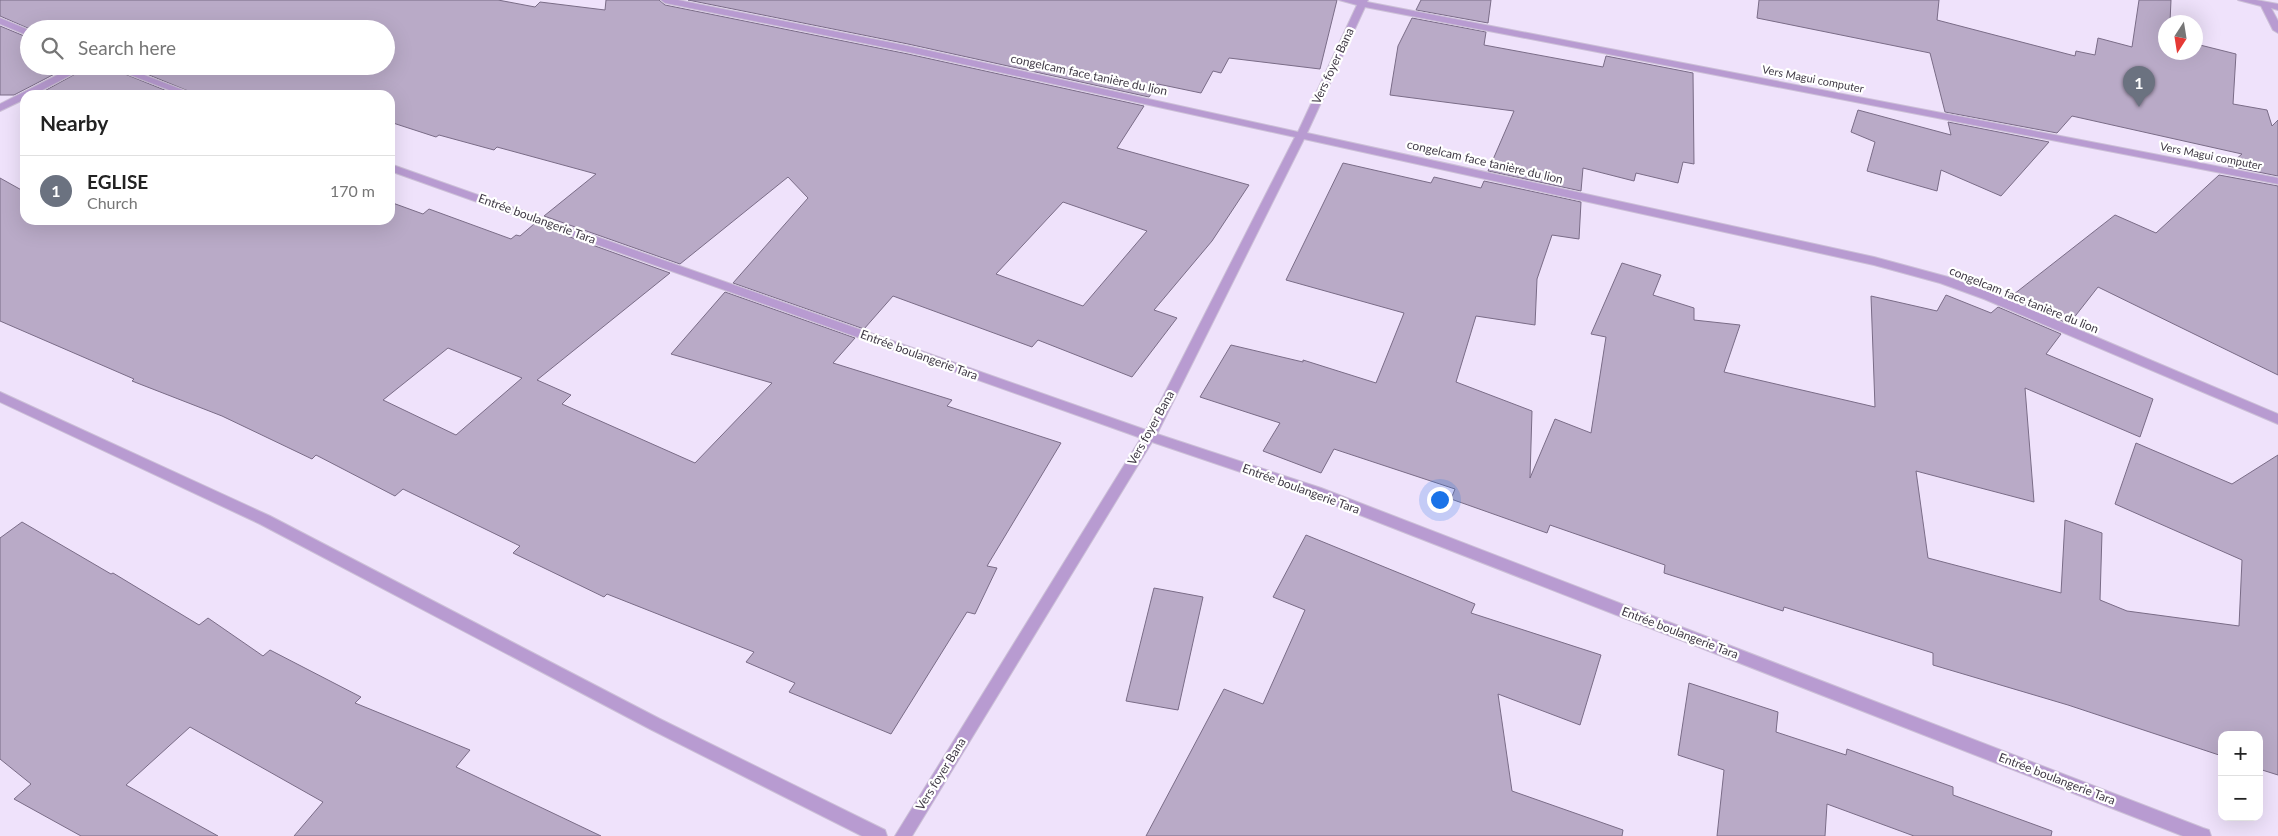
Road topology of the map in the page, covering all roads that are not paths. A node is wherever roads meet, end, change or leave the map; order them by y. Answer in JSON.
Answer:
{"nodes":[{"id":1,"x":665,"y":0,"type":"edge"},
{"id":2,"x":1343,"y":0,"type":"edge"},
{"id":3,"x":2242,"y":0,"type":"edge"},
{"id":4,"x":1363,"y":2,"type":"edge"},
{"id":5,"x":2265,"y":5,"type":"junction"},
{"id":6,"x":2278,"y":7,"type":"edge"},
{"id":7,"x":0,"y":21,"type":"edge"},
{"id":8,"x":20,"y":29,"type":"edge"},
{"id":9,"x":2278,"y":30,"type":"edge"},
{"id":10,"x":65,"y":75,"type":"edge"},
{"id":11,"x":137,"y":75,"type":"edge"},
{"id":12,"x":35,"y":90,"type":"edge"},
{"id":13,"x":177,"y":90,"type":"edge"},
{"id":14,"x":20,"y":98,"type":"edge"},
{"id":15,"x":0,"y":108,"type":"edge"},
{"id":16,"x":1302,"y":134,"type":"junction"},
{"id":17,"x":395,"y":169,"type":"edge"},
{"id":18,"x":2278,"y":181,"type":"edge"},
{"id":19,"x":0,"y":397,"type":"edge"},
{"id":20,"x":2278,"y":419,"type":"edge"},
{"id":21,"x":1149,"y":436,"type":"junction"},
{"id":22,"x":879,"y":836,"type":"edge"},
{"id":23,"x":903,"y":836,"type":"edge"},
{"id":24,"x":2203,"y":836,"type":"edge"}],
"edges":[{"from":1,"to":16,"type":"street","name":"congelcam face tanière du lion"},
{"from":2,"to":4,"type":"street","name":"Vers Magui computer"},
{"from":3,"to":5,"type":"street"},
{"from":4,"to":16,"type":"street","name":"Vers foyer Bana"},
{"from":4,"to":18,"type":"street","name":"Vers Magui computer"},
{"from":5,"to":6,"type":"street"},
{"from":5,"to":9,"type":"street"},
{"from":7,"to":8,"type":"street"},
{"from":10,"to":12,"type":"street"},
{"from":11,"to":13,"type":"street"},
{"from":14,"to":15,"type":"street"},
{"from":16,"to":20,"type":"street","name":"congelcam face tanière du lion"},
{"from":16,"to":21,"type":"street","name":"Vers foyer Bana"},
{"from":17,"to":21,"type":"street","name":"Entrée boulangerie Tara"},
{"from":19,"to":22,"type":"street"},
{"from":21,"to":23,"type":"street","name":"Vers foyer Bana"},
{"from":21,"to":24,"type":"street","name":"Entrée boulangerie Tara"}]}
